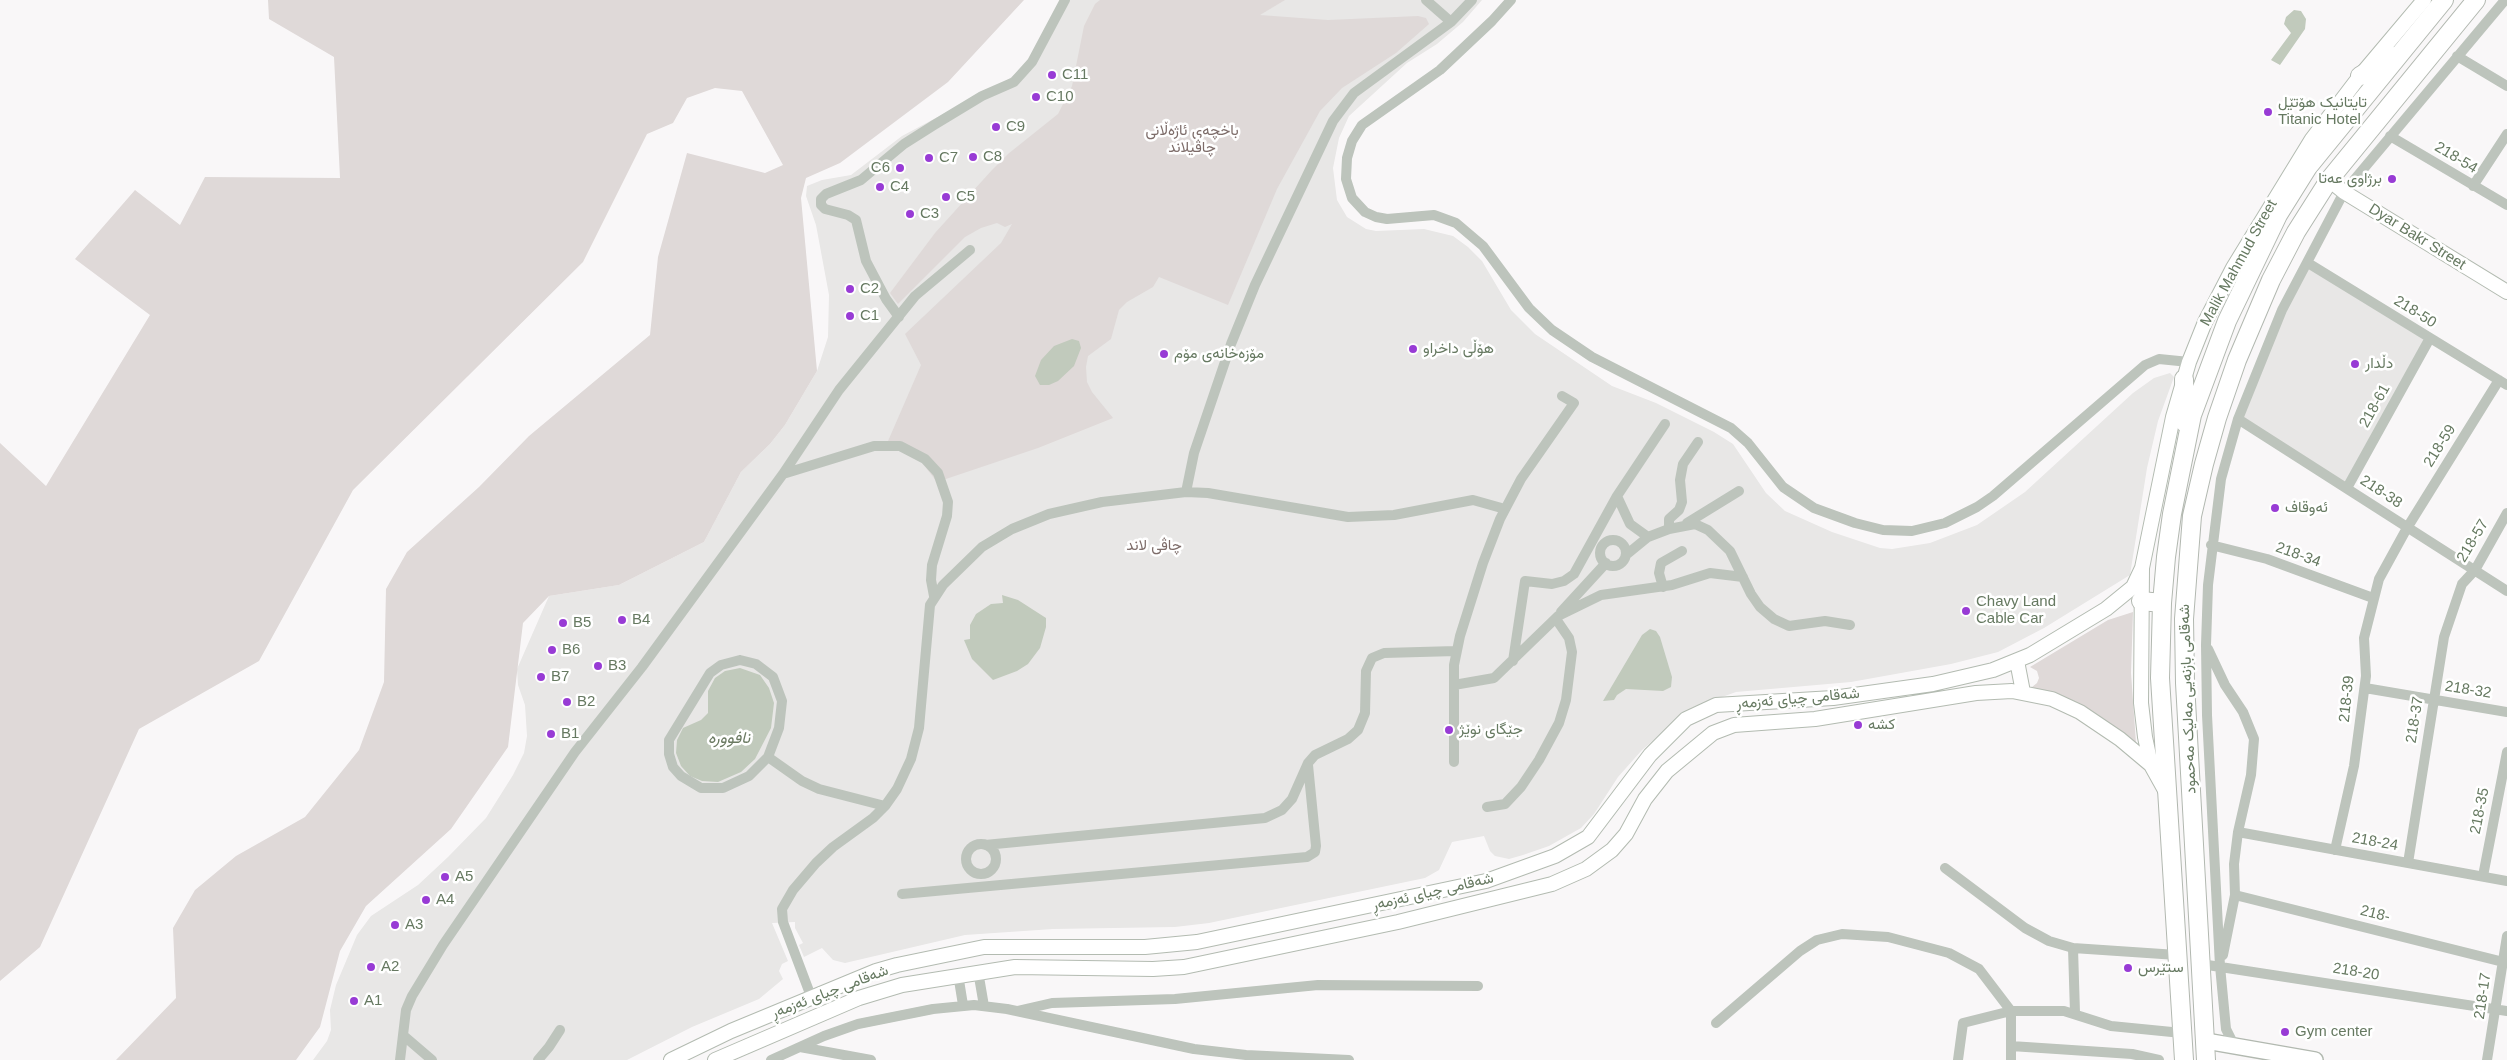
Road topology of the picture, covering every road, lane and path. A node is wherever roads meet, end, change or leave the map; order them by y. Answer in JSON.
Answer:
{"nodes":[{"id":1,"x":1065,"y":0,"type":"edge"},
{"id":2,"x":1426,"y":0,"type":"edge"},
{"id":3,"x":1472,"y":0,"type":"edge"},
{"id":4,"x":1511,"y":0,"type":"edge"},
{"id":5,"x":2424,"y":0,"type":"edge"},
{"id":6,"x":2444,"y":0,"type":"edge"},
{"id":7,"x":2505,"y":2,"type":"edge"},
{"id":8,"x":2468,"y":3,"type":"edge"},
{"id":9,"x":1452,"y":22,"type":"junction"},
{"id":10,"x":2404,"y":49,"type":"junction"},
{"id":11,"x":2457,"y":56,"type":"junction"},
{"id":12,"x":2360,"y":76,"type":"junction"},
{"id":13,"x":2507,"y":86,"type":"edge"},
{"id":14,"x":2507,"y":134,"type":"edge"},
{"id":15,"x":2390,"y":136,"type":"junction"},
{"id":16,"x":2329,"y":180,"type":"junction"},
{"id":17,"x":2473,"y":186,"type":"junction"},
{"id":18,"x":2344,"y":192,"type":"junction"},
{"id":19,"x":2507,"y":205,"type":"edge"},
{"id":20,"x":970,"y":250,"type":"dead end"},
{"id":21,"x":2308,"y":264,"type":"junction"},
{"id":22,"x":2507,"y":292,"type":"edge"},
{"id":23,"x":899,"y":317,"type":"junction"},
{"id":24,"x":2430,"y":338,"type":"junction"},
{"id":25,"x":2189,"y":362,"type":"junction"},
{"id":26,"x":2184,"y":379,"type":"junction"},
{"id":27,"x":2503,"y":383,"type":"edge"},
{"id":28,"x":1562,"y":396,"type":"dead end"},
{"id":29,"x":2238,"y":419,"type":"junction"},
{"id":30,"x":1665,"y":424,"type":"dead end"},
{"id":31,"x":1698,"y":442,"type":"dead end"},
{"id":32,"x":2186,"y":445,"type":"junction"},
{"id":33,"x":783,"y":474,"type":"junction"},
{"id":34,"x":2347,"y":488,"type":"junction"},
{"id":35,"x":1739,"y":491,"type":"dead end"},
{"id":36,"x":1186,"y":492,"type":"junction"},
{"id":37,"x":1617,"y":496,"type":"junction"},
{"id":38,"x":1505,"y":509,"type":"junction"},
{"id":39,"x":2507,"y":513,"type":"edge"},
{"id":40,"x":1684,"y":525,"type":"junction"},
{"id":41,"x":2407,"y":528,"type":"junction"},
{"id":42,"x":1669,"y":529,"type":"junction"},
{"id":43,"x":1648,"y":537,"type":"junction"},
{"id":44,"x":2211,"y":545,"type":"junction"},
{"id":45,"x":1682,"y":550,"type":"dead end"},
{"id":46,"x":1626,"y":555,"type":"junction"},
{"id":47,"x":1606,"y":563,"type":"junction"},
{"id":48,"x":2142,"y":568,"type":"junction"},
{"id":49,"x":2475,"y":570,"type":"junction"},
{"id":50,"x":1743,"y":577,"type":"junction"},
{"id":51,"x":2462,"y":584,"type":"joint"},
{"id":52,"x":1663,"y":587,"type":"junction"},
{"id":53,"x":2507,"y":591,"type":"edge"},
{"id":54,"x":934,"y":596,"type":"junction"},
{"id":55,"x":2373,"y":598,"type":"junction"},
{"id":56,"x":2141,"y":602,"type":"junction"},
{"id":57,"x":2162,"y":603,"type":"junction"},
{"id":58,"x":1557,"y":617,"type":"junction"},
{"id":59,"x":1850,"y":625,"type":"dead end"},
{"id":60,"x":2206,"y":645,"type":"junction"},
{"id":61,"x":1456,"y":651,"type":"junction"},
{"id":62,"x":1512,"y":661,"type":"junction"},
{"id":63,"x":2017,"y":661,"type":"junction"},
{"id":64,"x":1454,"y":685,"type":"junction"},
{"id":65,"x":2365,"y":688,"type":"junction"},
{"id":66,"x":2022,"y":692,"type":"junction"},
{"id":67,"x":2434,"y":699,"type":"junction"},
{"id":68,"x":2507,"y":712,"type":"edge"},
{"id":69,"x":2507,"y":752,"type":"edge"},
{"id":70,"x":768,"y":757,"type":"junction"},
{"id":71,"x":1454,"y":762,"type":"dead end"},
{"id":72,"x":1308,"y":764,"type":"junction"},
{"id":73,"x":2151,"y":765,"type":"junction"},
{"id":74,"x":2166,"y":792,"type":"junction"},
{"id":75,"x":2502,"y":801,"type":"edge"},
{"id":76,"x":885,"y":806,"type":"junction"},
{"id":77,"x":1487,"y":807,"type":"dead end"},
{"id":78,"x":2238,"y":832,"type":"junction"},
{"id":79,"x":985,"y":845,"type":"dead end"},
{"id":80,"x":2335,"y":850,"type":"junction"},
{"id":81,"x":2408,"y":863,"type":"junction"},
{"id":82,"x":1945,"y":868,"type":"dead end"},
{"id":83,"x":2482,"y":876,"type":"junction"},
{"id":84,"x":2507,"y":881,"type":"edge"},
{"id":85,"x":902,"y":894,"type":"dead end"},
{"id":86,"x":2235,"y":895,"type":"junction"},
{"id":87,"x":2507,"y":936,"type":"edge"},
{"id":88,"x":2073,"y":948,"type":"junction"},
{"id":89,"x":2177,"y":955,"type":"junction"},
{"id":90,"x":2505,"y":962,"type":"edge"},
{"id":91,"x":2201,"y":964,"type":"junction"},
{"id":92,"x":2220,"y":966,"type":"junction"},
{"id":93,"x":978,"y":971,"type":"junction"},
{"id":94,"x":958,"y":974,"type":"junction"},
{"id":95,"x":1478,"y":986,"type":"dead end"},
{"id":96,"x":812,"y":998,"type":"junction"},
{"id":97,"x":963,"y":1006,"type":"junction"},
{"id":98,"x":984,"y":1006,"type":"junction"},
{"id":99,"x":2502,"y":1010,"type":"edge"},
{"id":100,"x":1016,"y":1011,"type":"junction"},
{"id":101,"x":2011,"y":1011,"type":"junction"},
{"id":102,"x":2075,"y":1013,"type":"junction"},
{"id":103,"x":1716,"y":1024,"type":"dead end"},
{"id":104,"x":560,"y":1030,"type":"dead end"},
{"id":105,"x":2182,"y":1033,"type":"junction"},
{"id":106,"x":404,"y":1036,"type":"junction"},
{"id":107,"x":2206,"y":1041,"type":"junction"},
{"id":108,"x":2011,"y":1046,"type":"junction"},
{"id":109,"x":800,"y":1047,"type":"junction"},
{"id":110,"x":2235,"y":1047,"type":"junction"},
{"id":111,"x":2071,"y":1055,"type":"edge"},
{"id":112,"x":2132,"y":1057,"type":"edge"},
{"id":113,"x":2183,"y":1059,"type":"edge"},
{"id":114,"x":400,"y":1060,"type":"edge"},
{"id":115,"x":432,"y":1060,"type":"edge"},
{"id":116,"x":538,"y":1060,"type":"edge"},
{"id":117,"x":671,"y":1060,"type":"edge"},
{"id":118,"x":715,"y":1060,"type":"edge"},
{"id":119,"x":771,"y":1060,"type":"edge"},
{"id":120,"x":871,"y":1060,"type":"edge"},
{"id":121,"x":1349,"y":1060,"type":"edge"},
{"id":122,"x":1958,"y":1060,"type":"edge"},
{"id":123,"x":2011,"y":1060,"type":"edge"},
{"id":124,"x":2159,"y":1060,"type":"edge"},
{"id":125,"x":2206,"y":1060,"type":"edge"},
{"id":126,"x":2315,"y":1060,"type":"edge"},
{"id":127,"x":2487,"y":1060,"type":"edge"}],
"edges":[{"from":1,"to":23,"type":"street"},
{"from":2,"to":9,"type":"street"},
{"from":3,"to":9,"type":"street"},
{"from":4,"to":25,"type":"street"},
{"from":5,"to":12,"type":"main road","name":"Malik Mahmud Street"},
{"from":6,"to":10,"type":"highway","name":"شەقامی بازنەیی مەلیک مەحمود"},
{"from":7,"to":11,"type":"street"},
{"from":8,"to":16,"type":"highway","name":"شەقامی بازنەیی مەلیک مەحمود"},
{"from":9,"to":36,"type":"street"},
{"from":10,"to":12,"type":"highway"},
{"from":10,"to":32,"type":"highway","name":"شەقامی بازنەیی مەلیک مەحمود"},
{"from":11,"to":13,"type":"street"},
{"from":11,"to":15,"type":"street"},
{"from":12,"to":25,"type":"main road","name":"Malik Mahmud Street"},
{"from":14,"to":17,"type":"street"},
{"from":15,"to":17,"type":"street","name":"218-54"},
{"from":15,"to":18,"type":"street"},
{"from":16,"to":18,"type":"main road","name":"Dyar Bakr Street"},
{"from":16,"to":91,"type":"highway","name":"شەقامی بازنەیی مەلیک مەحمود"},
{"from":17,"to":19,"type":"street","name":"218-54"},
{"from":18,"to":21,"type":"street"},
{"from":18,"to":22,"type":"main road","name":"Dyar Bakr Street"},
{"from":20,"to":23,"type":"street"},
{"from":21,"to":24,"type":"street","name":"218-50"},
{"from":21,"to":29,"type":"street"},
{"from":23,"to":33,"type":"street"},
{"from":24,"to":27,"type":"street","name":"218-50"},
{"from":24,"to":34,"type":"street","name":"218-61"},
{"from":25,"to":26,"type":"main road","name":"Malik Mahmud Street"},
{"from":26,"to":32,"type":"highway"},
{"from":26,"to":48,"type":"main road","name":"Malik Mahmud Street"},
{"from":27,"to":41,"type":"street","name":"218-59"},
{"from":28,"to":38,"type":"street"},
{"from":29,"to":34,"type":"street","name":"218-38"},
{"from":29,"to":44,"type":"street"},
{"from":30,"to":37,"type":"street"},
{"from":31,"to":42,"type":"street"},
{"from":32,"to":57,"type":"highway","name":"شەقامی بازنەیی مەلیک مەحمود"},
{"from":33,"to":54,"type":"street"},
{"from":33,"to":106,"type":"street"},
{"from":34,"to":41,"type":"street","name":"218-38"},
{"from":35,"to":40,"type":"street"},
{"from":36,"to":38,"type":"street"},
{"from":36,"to":54,"type":"street"},
{"from":37,"to":43,"type":"street"},
{"from":37,"to":62,"type":"street"},
{"from":38,"to":61,"type":"street"},
{"from":39,"to":49,"type":"street","name":"218-57"},
{"from":40,"to":42,"type":"street"},
{"from":40,"to":50,"type":"street"},
{"from":41,"to":49,"type":"street","name":"218-38"},
{"from":41,"to":55,"type":"street","name":"218-39"},
{"from":42,"to":43,"type":"street"},
{"from":43,"to":46,"type":"street"},
{"from":44,"to":55,"type":"street","name":"218-34"},
{"from":44,"to":60,"type":"street"},
{"from":45,"to":52,"type":"street"},
{"from":46,"to":47,"type":"street"},
{"from":46,"to":47,"type":"street"},
{"from":47,"to":58,"type":"street"},
{"from":48,"to":56,"type":"main road"},
{"from":48,"to":63,"type":"main road","name":"شەقامی چیای ئەزمەڕ"},
{"from":49,"to":51,"type":"street","name":"218-57"},
{"from":49,"to":53,"type":"street","name":"218-38"},
{"from":50,"to":52,"type":"street"},
{"from":50,"to":59,"type":"street"},
{"from":51,"to":67,"type":"street","name":"218-37"},
{"from":52,"to":58,"type":"street"},
{"from":54,"to":76,"type":"street"},
{"from":55,"to":65,"type":"street","name":"218-39"},
{"from":56,"to":57,"type":"highway"},
{"from":56,"to":73,"type":"main road"},
{"from":57,"to":74,"type":"highway","name":"شەقامی بازنەیی مەلیک مەحمود"},
{"from":58,"to":62,"type":"street"},
{"from":58,"to":77,"type":"street"},
{"from":60,"to":78,"type":"street"},
{"from":60,"to":92,"type":"street"},
{"from":61,"to":64,"type":"street"},
{"from":61,"to":72,"type":"street"},
{"from":62,"to":64,"type":"street"},
{"from":63,"to":66,"type":"main road"},
{"from":63,"to":96,"type":"main road","name":"شەقامی چیای ئەزمەڕ"},
{"from":64,"to":71,"type":"street"},
{"from":65,"to":67,"type":"street","name":"218-32"},
{"from":65,"to":80,"type":"street","name":"218-39"},
{"from":66,"to":73,"type":"main road","name":"شەقامی چیای ئەزمەڕ"},
{"from":66,"to":93,"type":"main road","name":"شەقامی چیای ئەزمەڕ"},
{"from":67,"to":68,"type":"street","name":"218-32"},
{"from":67,"to":81,"type":"street","name":"218-37"},
{"from":69,"to":75,"type":"street","name":"218-35"},
{"from":70,"to":70,"type":"street"},
{"from":70,"to":76,"type":"street"},
{"from":72,"to":79,"type":"street"},
{"from":72,"to":85,"type":"street"},
{"from":73,"to":74,"type":"main road"},
{"from":74,"to":89,"type":"highway","name":"شەقامی بازنەیی مەلیک مەحمود"},
{"from":75,"to":83,"type":"street","name":"218-35"},
{"from":76,"to":96,"type":"street"},
{"from":78,"to":80,"type":"street","name":"218-24"},
{"from":78,"to":86,"type":"street"},
{"from":80,"to":81,"type":"street","name":"218-24"},
{"from":81,"to":83,"type":"street","name":"218-24"},
{"from":82,"to":88,"type":"street"},
{"from":83,"to":84,"type":"street","name":"218-24"},
{"from":86,"to":90,"type":"street","name":"218-"},
{"from":86,"to":92,"type":"street"},
{"from":87,"to":90,"type":"street","name":"218-17"},
{"from":88,"to":89,"type":"street"},
{"from":88,"to":102,"type":"street"},
{"from":89,"to":105,"type":"highway","name":"شەقامی بازنەیی مەلیک مەحمود"},
{"from":90,"to":99,"type":"street","name":"218-17"},
{"from":91,"to":92,"type":"street","name":"218-20"},
{"from":91,"to":107,"type":"highway","name":"شەقامی بازنەیی مەلیک مەحمود"},
{"from":92,"to":99,"type":"street","name":"218-20"},
{"from":92,"to":110,"type":"street"},
{"from":93,"to":94,"type":"main road","name":"شەقامی چیای ئەزمەڕ"},
{"from":93,"to":98,"type":"street"},
{"from":94,"to":97,"type":"street"},
{"from":94,"to":118,"type":"main road","name":"شەقامی چیای ئەزمەڕ"},
{"from":95,"to":100,"type":"street"},
{"from":96,"to":117,"type":"main road","name":"شەقامی چیای ئەزمەڕ"},
{"from":97,"to":98,"type":"street"},
{"from":97,"to":109,"type":"street"},
{"from":98,"to":100,"type":"street"},
{"from":99,"to":127,"type":"street","name":"218-17"},
{"from":100,"to":121,"type":"street"},
{"from":101,"to":102,"type":"street"},
{"from":101,"to":103,"type":"street"},
{"from":101,"to":108,"type":"street"},
{"from":101,"to":122,"type":"street"},
{"from":102,"to":105,"type":"street"},
{"from":104,"to":116,"type":"street"},
{"from":105,"to":113,"type":"highway","name":"شەقامی بازنەیی مەلیک مەحمود"},
{"from":106,"to":114,"type":"street"},
{"from":106,"to":115,"type":"street"},
{"from":107,"to":110,"type":"main road"},
{"from":107,"to":125,"type":"highway","name":"شەقامی بازنەیی مەلیک مەحمود"},
{"from":108,"to":111,"type":"street"},
{"from":108,"to":123,"type":"street"},
{"from":109,"to":119,"type":"street"},
{"from":109,"to":120,"type":"street"},
{"from":110,"to":126,"type":"main road"},
{"from":111,"to":112,"type":"street"},
{"from":112,"to":124,"type":"street"}]}
